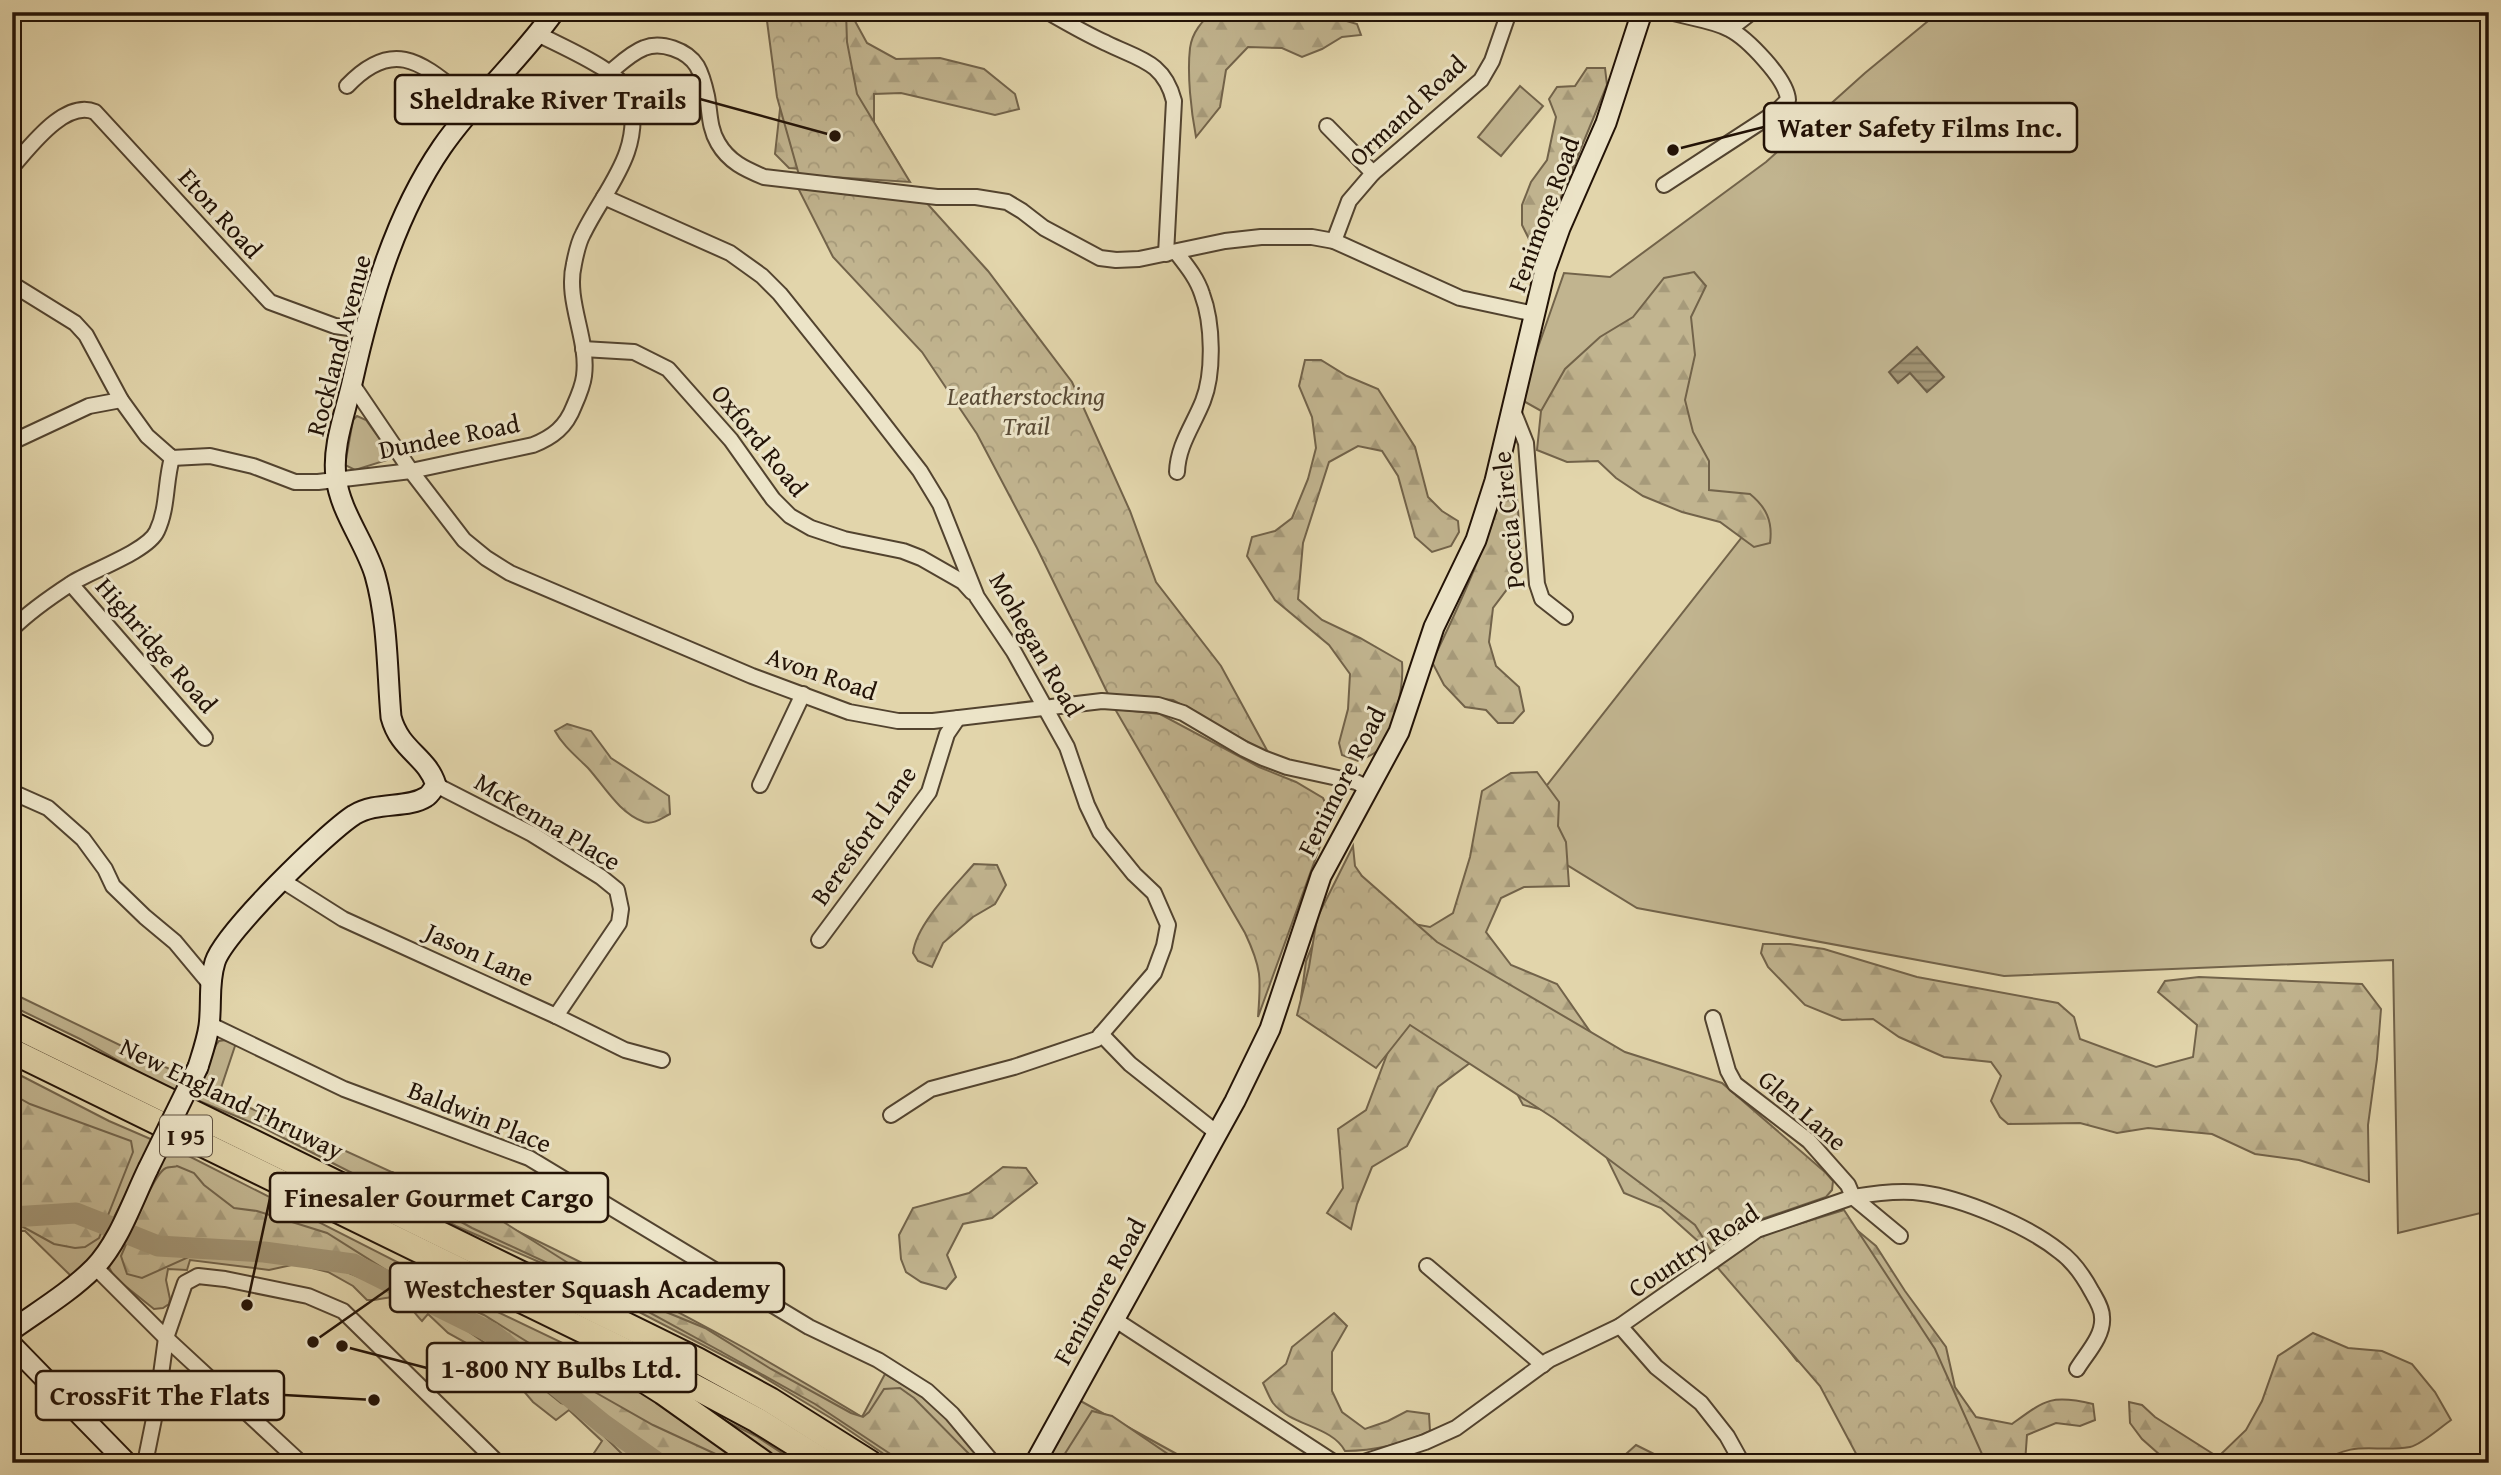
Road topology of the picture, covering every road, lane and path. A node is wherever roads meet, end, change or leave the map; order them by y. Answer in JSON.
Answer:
{"nodes":[{"id":1,"x":554,"y":12,"type":"edge"},
{"id":2,"x":1048,"y":12,"type":"edge"},
{"id":3,"x":1509,"y":12,"type":"edge"},
{"id":4,"x":1642,"y":12,"type":"edge"},
{"id":5,"x":1670,"y":12,"type":"edge"},
{"id":6,"x":1752,"y":12,"type":"edge"},
{"id":7,"x":1730,"y":29,"type":"junction"},
{"id":8,"x":538,"y":34,"type":"junction"},
{"id":9,"x":610,"y":73,"type":"junction"},
{"id":10,"x":347,"y":86,"type":"dead end"},
{"id":11,"x":476,"y":106,"type":"junction"},
{"id":12,"x":1326,"y":126,"type":"dead end"},
{"id":13,"x":12,"y":143,"type":"edge"},
{"id":14,"x":23,"y":155,"type":"junction"},
{"id":15,"x":12,"y":167,"type":"edge"},
{"id":16,"x":1373,"y":173,"type":"junction"},
{"id":17,"x":1664,"y":185,"type":"dead end"},
{"id":18,"x":604,"y":197,"type":"junction"},
{"id":19,"x":1334,"y":241,"type":"junction"},
{"id":20,"x":1171,"y":253,"type":"junction"},
{"id":21,"x":12,"y":284,"type":"edge"},
{"id":22,"x":1535,"y":314,"type":"junction"},
{"id":23,"x":363,"y":330,"type":"junction"},
{"id":24,"x":583,"y":349,"type":"junction"},
{"id":25,"x":352,"y":384,"type":"junction"},
{"id":26,"x":121,"y":400,"type":"junction"},
{"id":27,"x":1512,"y":408,"type":"junction"},
{"id":28,"x":12,"y":442,"type":"edge"},
{"id":29,"x":172,"y":458,"type":"junction"},
{"id":30,"x":411,"y":471,"type":"junction"},
{"id":31,"x":1178,"y":472,"type":"dead end"},
{"id":32,"x":336,"y":480,"type":"junction"},
{"id":33,"x":71,"y":584,"type":"junction"},
{"id":34,"x":977,"y":597,"type":"junction"},
{"id":35,"x":1565,"y":617,"type":"dead end"},
{"id":36,"x":12,"y":629,"type":"edge"},
{"id":37,"x":803,"y":694,"type":"junction"},
{"id":38,"x":1044,"y":707,"type":"junction"},
{"id":39,"x":958,"y":718,"type":"junction"},
{"id":40,"x":205,"y":738,"type":"dead end"},
{"id":41,"x":436,"y":785,"type":"junction"},
{"id":42,"x":760,"y":785,"type":"dead end"},
{"id":43,"x":1368,"y":788,"type":"junction"},
{"id":44,"x":12,"y":792,"type":"edge"},
{"id":45,"x":283,"y":881,"type":"junction"},
{"id":46,"x":819,"y":940,"type":"dead end"},
{"id":47,"x":209,"y":984,"type":"junction"},
{"id":48,"x":556,"y":1016,"type":"junction"},
{"id":49,"x":1713,"y":1018,"type":"dead end"},
{"id":50,"x":12,"y":1024,"type":"edge"},
{"id":51,"x":209,"y":1024,"type":"junction"},
{"id":52,"x":1101,"y":1034,"type":"junction"},
{"id":53,"x":12,"y":1051,"type":"edge"},
{"id":54,"x":662,"y":1060,"type":"dead end"},
{"id":55,"x":891,"y":1115,"type":"dead end"},
{"id":56,"x":1217,"y":1133,"type":"junction"},
{"id":57,"x":1853,"y":1197,"type":"junction"},
{"id":58,"x":1900,"y":1236,"type":"dead end"},
{"id":59,"x":95,"y":1266,"type":"junction"},
{"id":60,"x":1427,"y":1266,"type":"dead end"},
{"id":61,"x":469,"y":1275,"type":"junction"},
{"id":62,"x":1114,"y":1319,"type":"junction"},
{"id":63,"x":1620,"y":1326,"type":"junction"},
{"id":64,"x":12,"y":1330,"type":"edge"},
{"id":65,"x":166,"y":1338,"type":"junction"},
{"id":66,"x":12,"y":1345,"type":"edge"},
{"id":67,"x":1543,"y":1365,"type":"junction"},
{"id":68,"x":2077,"y":1368,"type":"dead end"},
{"id":69,"x":497,"y":1462,"type":"edge"},
{"id":70,"x":127,"y":1463,"type":"edge"},
{"id":71,"x":145,"y":1463,"type":"edge"},
{"id":72,"x":301,"y":1463,"type":"edge"},
{"id":73,"x":763,"y":1463,"type":"edge"},
{"id":74,"x":826,"y":1463,"type":"edge"},
{"id":75,"x":870,"y":1463,"type":"edge"},
{"id":76,"x":993,"y":1463,"type":"edge"},
{"id":77,"x":1035,"y":1463,"type":"edge"},
{"id":78,"x":1335,"y":1463,"type":"edge"},
{"id":79,"x":1361,"y":1463,"type":"edge"},
{"id":80,"x":1742,"y":1463,"type":"edge"}],
"edges":[{"from":1,"to":8,"type":"street","name":"Rockland Avenue"},
{"from":2,"to":20,"type":"street"},
{"from":3,"to":16,"type":"street","name":"Ormand Road"},
{"from":4,"to":22,"type":"street","name":"Fenimore Road"},
{"from":5,"to":7,"type":"street"},
{"from":6,"to":7,"type":"street"},
{"from":7,"to":17,"type":"street"},
{"from":8,"to":9,"type":"street"},
{"from":8,"to":11,"type":"street","name":"Rockland Avenue"},
{"from":9,"to":18,"type":"street","name":"Dundee Road"},
{"from":9,"to":20,"type":"street"},
{"from":10,"to":11,"type":"street"},
{"from":11,"to":23,"type":"street","name":"Rockland Avenue"},
{"from":12,"to":16,"type":"street"},
{"from":13,"to":14,"type":"street"},
{"from":14,"to":15,"type":"street"},
{"from":14,"to":23,"type":"street","name":"Eton Road"},
{"from":16,"to":19,"type":"street","name":"Ormand Road"},
{"from":18,"to":24,"type":"street","name":"Dundee Road"},
{"from":18,"to":34,"type":"street","name":"Mohegan Road"},
{"from":19,"to":20,"type":"street"},
{"from":19,"to":22,"type":"street"},
{"from":20,"to":31,"type":"street"},
{"from":21,"to":26,"type":"street"},
{"from":22,"to":27,"type":"street","name":"Fenimore Road"},
{"from":23,"to":25,"type":"street","name":"Rockland Avenue"},
{"from":24,"to":30,"type":"street","name":"Dundee Road"},
{"from":24,"to":34,"type":"street","name":"Oxford Road"},
{"from":25,"to":30,"type":"street","name":"Avon Road"},
{"from":25,"to":32,"type":"street","name":"Rockland Avenue"},
{"from":26,"to":28,"type":"street"},
{"from":26,"to":29,"type":"street"},
{"from":27,"to":35,"type":"street","name":"Poccia Circle"},
{"from":27,"to":43,"type":"street","name":"Fenimore Road"},
{"from":29,"to":32,"type":"street","name":"Dundee Road"},
{"from":29,"to":33,"type":"street"},
{"from":30,"to":32,"type":"street","name":"Dundee Road"},
{"from":30,"to":37,"type":"street","name":"Avon Road"},
{"from":32,"to":41,"type":"street","name":"Rockland Avenue"},
{"from":33,"to":36,"type":"street"},
{"from":33,"to":40,"type":"street","name":"Highridge Road"},
{"from":34,"to":38,"type":"street","name":"Mohegan Road"},
{"from":37,"to":39,"type":"street","name":"Avon Road"},
{"from":37,"to":42,"type":"street"},
{"from":38,"to":39,"type":"street","name":"Avon Road"},
{"from":38,"to":43,"type":"street","name":"Avon Road"},
{"from":38,"to":52,"type":"street","name":"Mohegan Road"},
{"from":39,"to":46,"type":"street","name":"Beresford Lane"},
{"from":41,"to":45,"type":"street"},
{"from":41,"to":48,"type":"street","name":"McKenna Place"},
{"from":43,"to":56,"type":"street","name":"Fenimore Road"},
{"from":44,"to":47,"type":"street"},
{"from":45,"to":47,"type":"street"},
{"from":45,"to":48,"type":"street","name":"Jason Lane"},
{"from":47,"to":51,"type":"street"},
{"from":48,"to":54,"type":"street","name":"Jason Lane"},
{"from":49,"to":57,"type":"street","name":"Glen Lane"},
{"from":50,"to":75,"type":"highway","name":"New England Thruway","number":"I 95"},
{"from":51,"to":59,"type":"street","bridge":true},
{"from":51,"to":76,"type":"street","name":"Baldwin Place"},
{"from":52,"to":55,"type":"street"},
{"from":52,"to":56,"type":"street"},
{"from":53,"to":61,"type":"highway","name":"New England Thruway","number":"I 95"},
{"from":56,"to":62,"type":"street","name":"Fenimore Road"},
{"from":57,"to":58,"type":"street","name":"Glen Lane"},
{"from":57,"to":63,"type":"street","name":"Country Road"},
{"from":57,"to":68,"type":"street","name":"Country Road"},
{"from":59,"to":64,"type":"street"},
{"from":59,"to":65,"type":"street"},
{"from":60,"to":67,"type":"street"},
{"from":61,"to":73,"type":"highway"},
{"from":61,"to":74,"type":"highway","name":"New England Thruway","number":"I 95"},
{"from":62,"to":77,"type":"street","name":"Fenimore Road"},
{"from":62,"to":78,"type":"street"},
{"from":63,"to":67,"type":"street","name":"Country Road"},
{"from":63,"to":80,"type":"street"},
{"from":65,"to":69,"type":"street"},
{"from":65,"to":71,"type":"street"},
{"from":65,"to":72,"type":"street"},
{"from":66,"to":70,"type":"street"},
{"from":67,"to":79,"type":"street","name":"Country Road"}]}
